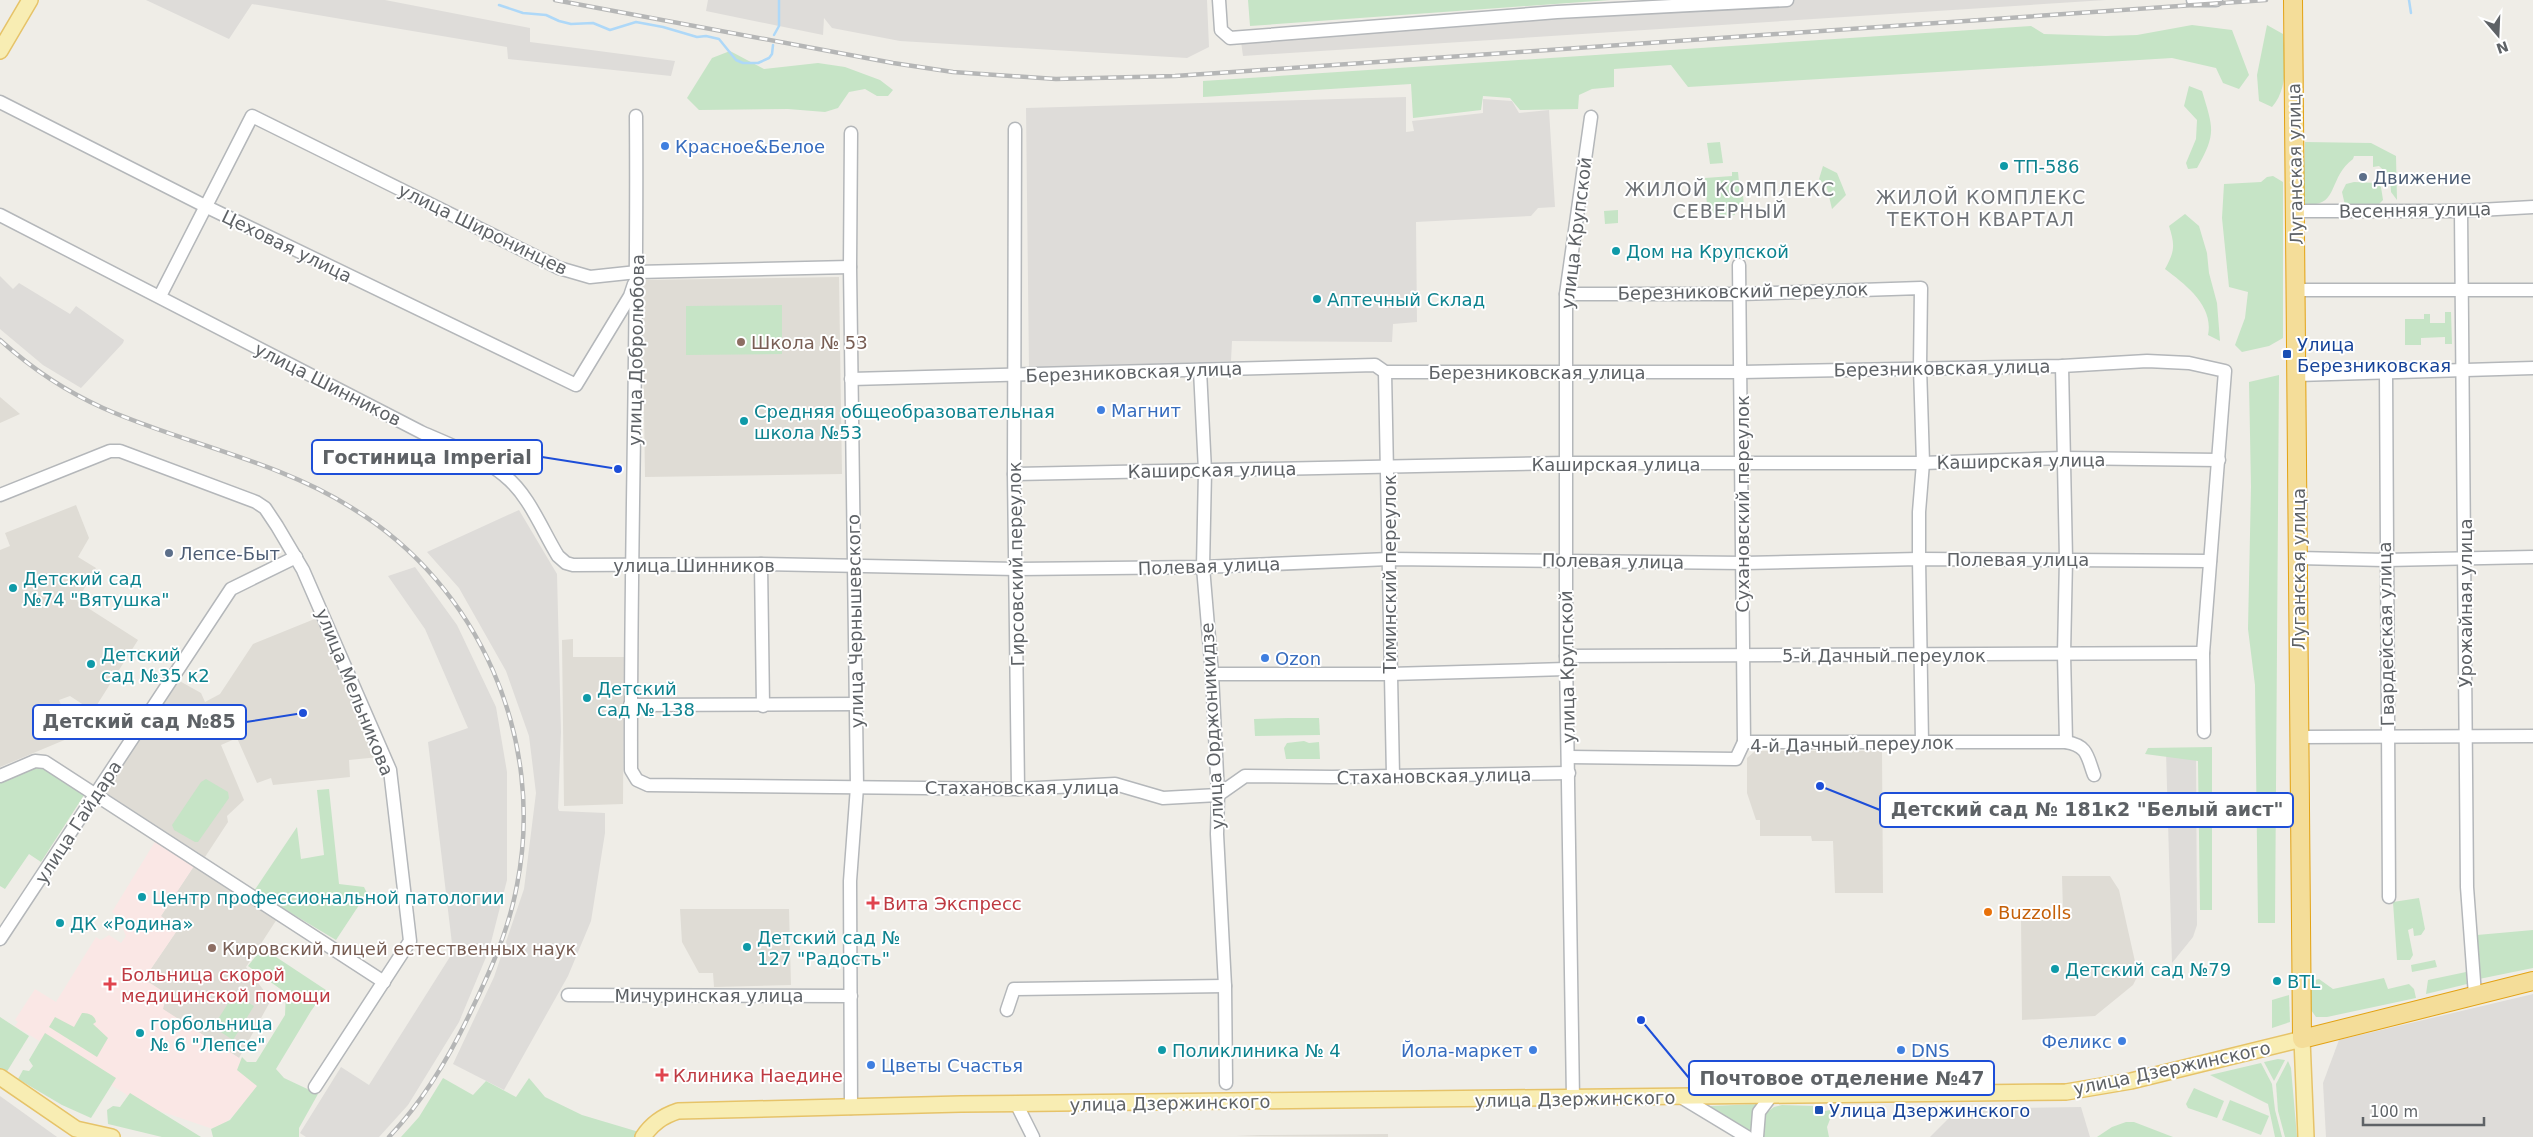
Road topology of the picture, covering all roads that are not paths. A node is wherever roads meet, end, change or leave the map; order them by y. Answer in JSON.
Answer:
{"nodes":[{"id":1,"x":30,"y":0,"type":"edge"},
{"id":2,"x":1218,"y":0,"type":"edge"},
{"id":3,"x":1787,"y":0,"type":"edge"},
{"id":4,"x":2193,"y":0,"type":"edge"},
{"id":5,"x":2216,"y":0,"type":"edge"},
{"id":6,"x":2292,"y":0,"type":"edge"},
{"id":7,"x":0,"y":51,"type":"edge"},
{"id":8,"x":0,"y":102,"type":"edge"},
{"id":9,"x":636,"y":116,"type":"dead end"},
{"id":10,"x":1591,"y":117,"type":"dead end"},
{"id":11,"x":1014,"y":129,"type":"dead end"},
{"id":12,"x":851,"y":133,"type":"dead end"},
{"id":13,"x":205,"y":206,"type":"junction"},
{"id":14,"x":2533,"y":207,"type":"edge"},
{"id":15,"x":2296,"y":211,"type":"junction"},
{"id":16,"x":2462,"y":211,"type":"junction"},
{"id":17,"x":0,"y":215,"type":"edge"},
{"id":18,"x":1738,"y":265,"type":"dead end"},
{"id":19,"x":850,"y":267,"type":"junction"},
{"id":20,"x":637,"y":272,"type":"junction"},
{"id":21,"x":2462,"y":289,"type":"junction"},
{"id":22,"x":2295,"y":290,"type":"junction"},
{"id":23,"x":2533,"y":290,"type":"edge"},
{"id":24,"x":1566,"y":294,"type":"junction"},
{"id":25,"x":1739,"y":294,"type":"junction"},
{"id":26,"x":160,"y":296,"type":"junction"},
{"id":27,"x":2062,"y":366,"type":"junction"},
{"id":28,"x":1920,"y":367,"type":"junction"},
{"id":29,"x":2533,"y":368,"type":"edge"},
{"id":30,"x":1200,"y":370,"type":"junction"},
{"id":31,"x":2463,"y":370,"type":"junction"},
{"id":32,"x":1385,"y":372,"type":"junction"},
{"id":33,"x":1566,"y":372,"type":"junction"},
{"id":34,"x":1740,"y":372,"type":"junction"},
{"id":35,"x":2386,"y":372,"type":"junction"},
{"id":36,"x":1014,"y":375,"type":"junction"},
{"id":37,"x":2297,"y":375,"type":"junction"},
{"id":38,"x":851,"y":379,"type":"junction"},
{"id":39,"x":2063,"y":458,"type":"junction"},
{"id":40,"x":2219,"y":460,"type":"junction"},
{"id":41,"x":1566,"y":463,"type":"junction"},
{"id":42,"x":1923,"y":463,"type":"junction"},
{"id":43,"x":1742,"y":464,"type":"junction"},
{"id":44,"x":1389,"y":466,"type":"junction"},
{"id":45,"x":1205,"y":471,"type":"junction"},
{"id":46,"x":1014,"y":474,"type":"junction"},
{"id":47,"x":0,"y":495,"type":"edge"},
{"id":48,"x":296,"y":557,"type":"junction"},
{"id":49,"x":2533,"y":557,"type":"edge"},
{"id":50,"x":1919,"y":558,"type":"junction"},
{"id":51,"x":2298,"y":558,"type":"junction"},
{"id":52,"x":2465,"y":558,"type":"junction"},
{"id":53,"x":1389,"y":559,"type":"junction"},
{"id":54,"x":2066,"y":559,"type":"junction"},
{"id":55,"x":1565,"y":560,"type":"junction"},
{"id":56,"x":2385,"y":560,"type":"junction"},
{"id":57,"x":2210,"y":562,"type":"junction"},
{"id":58,"x":1744,"y":563,"type":"junction"},
{"id":59,"x":761,"y":564,"type":"junction"},
{"id":60,"x":633,"y":566,"type":"junction"},
{"id":61,"x":855,"y":567,"type":"junction"},
{"id":62,"x":1017,"y":568,"type":"junction"},
{"id":63,"x":1203,"y":568,"type":"junction"},
{"id":64,"x":2203,"y":653,"type":"junction"},
{"id":65,"x":1921,"y":654,"type":"junction"},
{"id":66,"x":2064,"y":654,"type":"junction"},
{"id":67,"x":1742,"y":656,"type":"junction"},
{"id":68,"x":1566,"y":662,"type":"junction"},
{"id":69,"x":1212,"y":674,"type":"junction"},
{"id":70,"x":1390,"y":674,"type":"junction"},
{"id":71,"x":857,"y":704,"type":"junction"},
{"id":72,"x":630,"y":705,"type":"junction"},
{"id":73,"x":763,"y":706,"type":"junction"},
{"id":74,"x":2204,"y":732,"type":"dead end"},
{"id":75,"x":2466,"y":736,"type":"junction"},
{"id":76,"x":2533,"y":736,"type":"edge"},
{"id":77,"x":2300,"y":737,"type":"junction"},
{"id":78,"x":2388,"y":737,"type":"junction"},
{"id":79,"x":1744,"y":742,"type":"junction"},
{"id":80,"x":1922,"y":742,"type":"junction"},
{"id":81,"x":2066,"y":742,"type":"junction"},
{"id":82,"x":1569,"y":758,"type":"junction"},
{"id":83,"x":1569,"y":773,"type":"junction"},
{"id":84,"x":0,"y":776,"type":"edge"},
{"id":85,"x":1392,"y":776,"type":"junction"},
{"id":86,"x":2094,"y":776,"type":"dead end"},
{"id":87,"x":648,"y":785,"type":"joint"},
{"id":88,"x":857,"y":787,"type":"junction"},
{"id":89,"x":1018,"y":788,"type":"junction"},
{"id":90,"x":96,"y":794,"type":"junction"},
{"id":91,"x":1218,"y":795,"type":"junction"},
{"id":92,"x":2388,"y":897,"type":"dead end"},
{"id":93,"x":0,"y":939,"type":"edge"},
{"id":94,"x":2533,"y":981,"type":"edge"},
{"id":95,"x":384,"y":982,"type":"junction"},
{"id":96,"x":1225,"y":986,"type":"junction"},
{"id":97,"x":568,"y":995,"type":"dead end"},
{"id":98,"x":851,"y":996,"type":"junction"},
{"id":99,"x":2475,"y":996,"type":"junction"},
{"id":100,"x":1007,"y":1010,"type":"dead end"},
{"id":101,"x":2302,"y":1039,"type":"junction"},
{"id":102,"x":0,"y":1077,"type":"edge"},
{"id":103,"x":1226,"y":1083,"type":"dead end"},
{"id":104,"x":315,"y":1087,"type":"dead end"},
{"id":105,"x":1771,"y":1096,"type":"junction"},
{"id":106,"x":1681,"y":1097,"type":"junction"},
{"id":107,"x":1573,"y":1099,"type":"junction"},
{"id":108,"x":1018,"y":1105,"type":"junction"},
{"id":109,"x":851,"y":1108,"type":"junction"},
{"id":110,"x":112,"y":1137,"type":"edge"},
{"id":111,"x":643,"y":1137,"type":"edge"},
{"id":112,"x":1033,"y":1137,"type":"edge"},
{"id":113,"x":1748,"y":1137,"type":"edge"},
{"id":114,"x":1757,"y":1137,"type":"edge"},
{"id":115,"x":2306,"y":1137,"type":"edge"}],
"edges":[{"from":1,"to":7,"type":"main road"},
{"from":2,"to":3,"type":"street"},
{"from":4,"to":5,"type":"street"},
{"from":6,"to":15,"type":"highway","name":"Луганская улица"},
{"from":8,"to":13,"type":"street","name":"Цеховая улица"},
{"from":9,"to":20,"type":"street","name":"улица Добролюбова"},
{"from":10,"to":24,"type":"street","name":"улица Крупской"},
{"from":11,"to":36,"type":"street","name":"Гирсовский переулок"},
{"from":12,"to":19,"type":"street","name":"улица Чернышевского"},
{"from":13,"to":20,"type":"street","name":"улица Широнинцев"},
{"from":13,"to":20,"type":"street","name":"Цеховая улица"},
{"from":13,"to":26,"type":"street"},
{"from":14,"to":16,"type":"street","name":"Весенняя улица"},
{"from":15,"to":16,"type":"street","name":"Весенняя улица"},
{"from":15,"to":22,"type":"highway","name":"Луганская улица"},
{"from":16,"to":21,"type":"street","name":"Урожайная улица"},
{"from":17,"to":26,"type":"street","name":"улица Шинников"},
{"from":18,"to":25,"type":"street","name":"Сухановский переулок"},
{"from":19,"to":20,"type":"street","name":"улица Широнинцев"},
{"from":19,"to":38,"type":"street","name":"улица Чернышевского"},
{"from":20,"to":60,"type":"street","name":"улица Добролюбова"},
{"from":21,"to":22,"type":"street"},
{"from":21,"to":23,"type":"street"},
{"from":21,"to":31,"type":"street","name":"Урожайная улица"},
{"from":22,"to":37,"type":"highway","name":"Луганская улица"},
{"from":24,"to":25,"type":"street","name":"Березниковский переулок"},
{"from":24,"to":33,"type":"street","name":"улица Крупской"},
{"from":25,"to":28,"type":"street","name":"Березниковский переулок"},
{"from":25,"to":34,"type":"street","name":"Сухановский переулок"},
{"from":26,"to":60,"type":"street","name":"улица Шинников"},
{"from":27,"to":28,"type":"street","name":"Березниковская улица"},
{"from":27,"to":39,"type":"street"},
{"from":27,"to":40,"type":"street","name":"Березниковская улица"},
{"from":28,"to":34,"type":"street","name":"Березниковская улица"},
{"from":28,"to":42,"type":"street"},
{"from":29,"to":31,"type":"street"},
{"from":30,"to":32,"type":"street","name":"Березниковская улица"},
{"from":30,"to":36,"type":"street","name":"Березниковская улица"},
{"from":30,"to":45,"type":"street","name":"улица Орджоникидзе"},
{"from":31,"to":35,"type":"street"},
{"from":31,"to":52,"type":"street","name":"Урожайная улица"},
{"from":32,"to":33,"type":"street","name":"Березниковская улица"},
{"from":32,"to":44,"type":"street","name":"Тиминский переулок"},
{"from":33,"to":34,"type":"street","name":"Березниковская улица"},
{"from":33,"to":41,"type":"street","name":"улица Крупской"},
{"from":34,"to":43,"type":"street","name":"Сухановский переулок"},
{"from":35,"to":37,"type":"street"},
{"from":35,"to":56,"type":"street","name":"Гвардейская улица"},
{"from":36,"to":38,"type":"street","name":"Березниковская улица"},
{"from":36,"to":46,"type":"street","name":"Гирсовский переулок"},
{"from":37,"to":51,"type":"highway","name":"Луганская улица"},
{"from":38,"to":61,"type":"street","name":"улица Чернышевского"},
{"from":39,"to":40,"type":"street","name":"Каширская улица"},
{"from":39,"to":42,"type":"street","name":"Каширская улица"},
{"from":39,"to":54,"type":"street"},
{"from":40,"to":57,"type":"street"},
{"from":41,"to":43,"type":"street","name":"Каширская улица"},
{"from":41,"to":44,"type":"street","name":"Каширская улица"},
{"from":41,"to":55,"type":"street","name":"улица Крупской"},
{"from":42,"to":43,"type":"street","name":"Каширская улица"},
{"from":42,"to":50,"type":"street"},
{"from":43,"to":58,"type":"street","name":"Сухановский переулок"},
{"from":44,"to":45,"type":"street","name":"Каширская улица"},
{"from":44,"to":53,"type":"street","name":"Тиминский переулок"},
{"from":45,"to":46,"type":"street","name":"Каширская улица"},
{"from":45,"to":63,"type":"street","name":"улица Орджоникидзе"},
{"from":46,"to":62,"type":"street","name":"Гирсовский переулок"},
{"from":47,"to":48,"type":"street","name":"улица Мельникова"},
{"from":48,"to":90,"type":"street","name":"улица Гайдара"},
{"from":48,"to":95,"type":"street","name":"улица Мельникова"},
{"from":49,"to":52,"type":"street"},
{"from":50,"to":54,"type":"street","name":"Полевая улица"},
{"from":50,"to":58,"type":"street","name":"Полевая улица"},
{"from":50,"to":65,"type":"street"},
{"from":51,"to":56,"type":"street"},
{"from":51,"to":77,"type":"highway","name":"Луганская улица"},
{"from":52,"to":56,"type":"street"},
{"from":52,"to":75,"type":"street","name":"Урожайная улица"},
{"from":53,"to":55,"type":"street","name":"Полевая улица"},
{"from":53,"to":63,"type":"street","name":"Полевая улица"},
{"from":53,"to":70,"type":"street","name":"Тиминский переулок"},
{"from":54,"to":57,"type":"street","name":"Полевая улица"},
{"from":54,"to":66,"type":"street"},
{"from":55,"to":58,"type":"street","name":"Полевая улица"},
{"from":55,"to":68,"type":"street","name":"улица Крупской"},
{"from":56,"to":78,"type":"street","name":"Гвардейская улица"},
{"from":57,"to":64,"type":"street"},
{"from":58,"to":67,"type":"street","name":"Сухановский переулок"},
{"from":59,"to":60,"type":"street","name":"улица Шинников"},
{"from":59,"to":61,"type":"street","name":"улица Шинников"},
{"from":59,"to":73,"type":"street"},
{"from":60,"to":72,"type":"street","name":"улица Добролюбова"},
{"from":61,"to":62,"type":"street","name":"улица Шинников"},
{"from":61,"to":71,"type":"street","name":"улица Чернышевского"},
{"from":62,"to":63,"type":"street","name":"Полевая улица"},
{"from":62,"to":89,"type":"street","name":"Гирсовский переулок"},
{"from":63,"to":69,"type":"street","name":"улица Орджоникидзе"},
{"from":64,"to":66,"type":"street","name":"5-й Дачный переулок"},
{"from":64,"to":74,"type":"street"},
{"from":65,"to":66,"type":"street","name":"5-й Дачный переулок"},
{"from":65,"to":67,"type":"street","name":"5-й Дачный переулок"},
{"from":65,"to":80,"type":"street"},
{"from":66,"to":81,"type":"street"},
{"from":67,"to":68,"type":"street","name":"5-й Дачный переулок"},
{"from":67,"to":79,"type":"street","name":"Сухановский переулок"},
{"from":68,"to":70,"type":"street","name":"5-й Дачный переулок"},
{"from":68,"to":82,"type":"street","name":"улица Крупской"},
{"from":69,"to":70,"type":"street","name":"5-й Дачный переулок"},
{"from":69,"to":91,"type":"street","name":"улица Орджоникидзе"},
{"from":70,"to":85,"type":"street","name":"Тиминский переулок"},
{"from":71,"to":73,"type":"street"},
{"from":71,"to":88,"type":"street","name":"улица Чернышевского"},
{"from":72,"to":73,"type":"street"},
{"from":72,"to":87,"type":"street","name":"улица Добролюбова"},
{"from":75,"to":76,"type":"street"},
{"from":75,"to":78,"type":"street"},
{"from":75,"to":99,"type":"street","name":"Урожайная улица"},
{"from":77,"to":78,"type":"street"},
{"from":77,"to":101,"type":"highway","name":"Луганская улица"},
{"from":78,"to":92,"type":"street","name":"Гвардейская улица"},
{"from":79,"to":80,"type":"street","name":"4-й Дачный переулок"},
{"from":79,"to":82,"type":"street","name":"4-й Дачный переулок"},
{"from":80,"to":81,"type":"street","name":"4-й Дачный переулок"},
{"from":81,"to":86,"type":"street"},
{"from":82,"to":83,"type":"street","name":"улица Крупской"},
{"from":83,"to":85,"type":"street","name":"Стахановская улица"},
{"from":83,"to":107,"type":"street","name":"улица Крупской"},
{"from":84,"to":90,"type":"street"},
{"from":85,"to":91,"type":"street","name":"Стахановская улица"},
{"from":87,"to":88,"type":"street","name":"Стахановская улица"},
{"from":88,"to":89,"type":"street","name":"Стахановская улица"},
{"from":88,"to":98,"type":"street","name":"улица Чернышевского"},
{"from":89,"to":91,"type":"street","name":"Стахановская улица"},
{"from":90,"to":93,"type":"street","name":"улица Гайдара"},
{"from":90,"to":95,"type":"street"},
{"from":91,"to":96,"type":"street","name":"улица Орджоникидзе"},
{"from":94,"to":99,"type":"highway","name":"улица Дзержинского"},
{"from":95,"to":104,"type":"street","name":"улица Мельникова"},
{"from":96,"to":100,"type":"street"},
{"from":96,"to":103,"type":"street","name":"улица Орджоникидзе"},
{"from":97,"to":98,"type":"street","name":"Мичуринская улица"},
{"from":98,"to":109,"type":"street","name":"улица Чернышевского"},
{"from":99,"to":101,"type":"highway","name":"улица Дзержинского"},
{"from":101,"to":105,"type":"main road","name":"улица Дзержинского"},
{"from":101,"to":115,"type":"main road","name":"Луганская улица"},
{"from":102,"to":110,"type":"main road"},
{"from":105,"to":106,"type":"main road","name":"улица Дзержинского"},
{"from":105,"to":114,"type":"street"},
{"from":106,"to":107,"type":"main road","name":"улица Дзержинского"},
{"from":106,"to":113,"type":"street"},
{"from":107,"to":108,"type":"main road","name":"улица Дзержинского"},
{"from":108,"to":109,"type":"main road","name":"улица Дзержинского"},
{"from":108,"to":112,"type":"street"},
{"from":109,"to":111,"type":"main road","name":"улица Дзержинского"}]}
